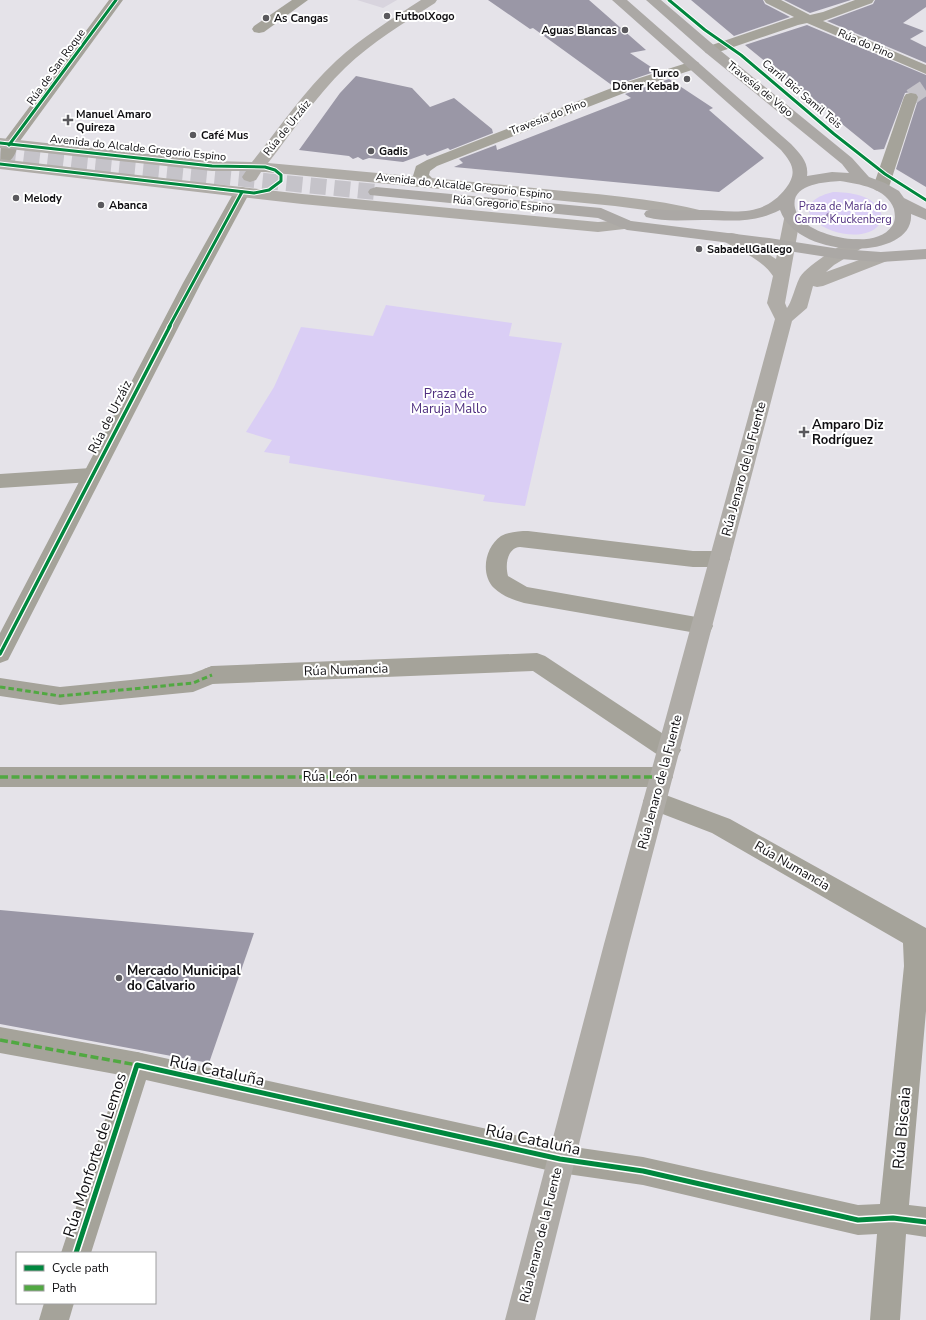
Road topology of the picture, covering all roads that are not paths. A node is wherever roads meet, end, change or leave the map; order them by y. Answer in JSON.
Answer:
{"nodes":[{"id":1,"x":116,"y":0,"type":"edge"},
{"id":2,"x":301,"y":0,"type":"edge"},
{"id":3,"x":430,"y":0,"type":"edge"},
{"id":4,"x":619,"y":0,"type":"edge"},
{"id":5,"x":653,"y":0,"type":"edge"},
{"id":6,"x":771,"y":0,"type":"edge"},
{"id":7,"x":868,"y":0,"type":"edge"},
{"id":8,"x":806,"y":18,"type":"junction"},
{"id":9,"x":259,"y":29,"type":"dead end"},
{"id":10,"x":712,"y":50,"type":"junction"},
{"id":11,"x":693,"y":65,"type":"junction"},
{"id":12,"x":926,"y":70,"type":"edge"},
{"id":13,"x":911,"y":97,"type":"tunnel mouth"},
{"id":14,"x":5,"y":144,"type":"edge"},
{"id":15,"x":0,"y":160,"type":"edge"},
{"id":16,"x":0,"y":164,"type":"edge"},
{"id":17,"x":260,"y":167,"type":"junction"},
{"id":18,"x":357,"y":175,"type":"junction"},
{"id":19,"x":864,"y":181,"type":"junction"},
{"id":20,"x":428,"y":182,"type":"junction"},
{"id":21,"x":798,"y":186,"type":"junction"},
{"id":22,"x":881,"y":187,"type":"junction"},
{"id":23,"x":248,"y":192,"type":"junction"},
{"id":24,"x":376,"y":192,"type":"tunnel mouth"},
{"id":25,"x":788,"y":198,"type":"junction"},
{"id":26,"x":898,"y":202,"type":"junction"},
{"id":27,"x":347,"y":204,"type":"junction"},
{"id":28,"x":601,"y":213,"type":"junction"},
{"id":29,"x":702,"y":215,"type":"junction"},
{"id":30,"x":926,"y":215,"type":"edge"},
{"id":31,"x":792,"y":219,"type":"junction"},
{"id":32,"x":627,"y":225,"type":"junction"},
{"id":33,"x":731,"y":238,"type":"junction"},
{"id":34,"x":884,"y":239,"type":"junction"},
{"id":35,"x":828,"y":240,"type":"junction"},
{"id":36,"x":788,"y":241,"type":"junction"},
{"id":37,"x":926,"y":243,"type":"edge"},
{"id":38,"x":856,"y":244,"type":"junction"},
{"id":39,"x":840,"y":254,"type":"junction"},
{"id":40,"x":926,"y":254,"type":"edge"},
{"id":41,"x":881,"y":257,"type":"junction"},
{"id":42,"x":782,"y":278,"type":"junction"},
{"id":43,"x":802,"y":291,"type":"junction"},
{"id":44,"x":784,"y":319,"type":"junction"},
{"id":45,"x":91,"y":475,"type":"junction"},
{"id":46,"x":0,"y":481,"type":"edge"},
{"id":47,"x":720,"y":559,"type":"junction"},
{"id":48,"x":702,"y":626,"type":"junction"},
{"id":49,"x":0,"y":654,"type":"edge"},
{"id":50,"x":0,"y":687,"type":"edge"},
{"id":51,"x":669,"y":750,"type":"junction"},
{"id":52,"x":0,"y":777,"type":"edge"},
{"id":53,"x":661,"y":777,"type":"junction"},
{"id":54,"x":655,"y":801,"type":"junction"},
{"id":55,"x":921,"y":938,"type":"edge"},
{"id":56,"x":0,"y":1040,"type":"edge"},
{"id":57,"x":137,"y":1065,"type":"junction"},
{"id":58,"x":560,"y":1159,"type":"junction"},
{"id":59,"x":893,"y":1218,"type":"junction"},
{"id":60,"x":926,"y":1222,"type":"edge"},
{"id":61,"x":76,"y":1252,"type":"edge"},
{"id":62,"x":60,"y":1304,"type":"edge"},
{"id":63,"x":54,"y":1320,"type":"edge"},
{"id":64,"x":520,"y":1320,"type":"edge"},
{"id":65,"x":885,"y":1320,"type":"edge"}],
"edges":[{"from":1,"to":14,"type":"street","name":"Rúa de San Roque"},
{"from":2,"to":9,"type":"street"},
{"from":3,"to":17,"type":"main road","name":"Rúa de Urzáiz"},
{"from":4,"to":11,"type":"main road","name":"Travesía de Vigo"},
{"from":5,"to":10,"type":"main road","name":"Travesía de Vigo"},
{"from":6,"to":8,"type":"street","name":"Rúa do Pino"},
{"from":7,"to":8,"type":"street"},
{"from":8,"to":10,"type":"street"},
{"from":8,"to":12,"type":"street","name":"Rúa do Pino"},
{"from":10,"to":19,"type":"main road","name":"Travesía de Vigo"},
{"from":11,"to":20,"type":"street","name":"Travesía do Pino"},
{"from":11,"to":21,"type":"main road","name":"Travesía de Vigo"},
{"from":13,"to":22,"type":"street"},
{"from":14,"to":15,"type":"street","name":"Rúa de San Roque"},
{"from":14,"to":17,"type":"main road","name":"Avenida do Alcalde Gregorio Espino"},
{"from":16,"to":23,"type":"main road"},
{"from":17,"to":18,"type":"main road","name":"Avenida do Alcalde Gregorio Espino"},
{"from":17,"to":23,"type":"main road","name":"Rúa de Urzáiz"},
{"from":17,"to":23,"type":"main road"},
{"from":18,"to":20,"type":"main road","name":"Avenida do Alcalde Gregorio Espino"},
{"from":18,"to":27,"type":"main road"},
{"from":19,"to":21,"type":"main road"},
{"from":19,"to":22,"type":"main road"},
{"from":20,"to":29,"type":"main road","name":"Avenida do Alcalde Gregorio Espino"},
{"from":21,"to":25,"type":"main road"},
{"from":22,"to":26,"type":"main road"},
{"from":23,"to":27,"type":"main road"},
{"from":23,"to":45,"type":"street","name":"Rúa de Urzáiz"},
{"from":24,"to":28,"type":"main road","name":"Rúa Gregorio Espino"},
{"from":25,"to":29,"type":"main road","name":"Avenida do Alcalde Gregorio Espino"},
{"from":25,"to":31,"type":"main road"},
{"from":26,"to":30,"type":"main road"},
{"from":26,"to":34,"type":"main road"},
{"from":27,"to":32,"type":"main road"},
{"from":28,"to":29,"type":"main road","name":"Avenida do Alcalde Gregorio Espino"},
{"from":28,"to":32,"type":"main road","name":"Rúa Gregorio Espino"},
{"from":31,"to":35,"type":"main road"},
{"from":31,"to":36,"type":"main road"},
{"from":32,"to":33,"type":"main road"},
{"from":33,"to":36,"type":"main road"},
{"from":33,"to":42,"type":"main road"},
{"from":34,"to":37,"type":"main road"},
{"from":34,"to":38,"type":"main road"},
{"from":35,"to":36,"type":"main road"},
{"from":35,"to":38,"type":"main road"},
{"from":36,"to":39,"type":"main road"},
{"from":36,"to":42,"type":"main road"},
{"from":38,"to":39,"type":"main road"},
{"from":39,"to":41,"type":"main road"},
{"from":39,"to":43,"type":"main road"},
{"from":40,"to":41,"type":"main road"},
{"from":41,"to":43,"type":"main road"},
{"from":42,"to":44,"type":"main road"},
{"from":43,"to":44,"type":"main road"},
{"from":44,"to":47,"type":"main road","name":"Rúa Jenaro de la Fuente"},
{"from":45,"to":46,"type":"street"},
{"from":45,"to":49,"type":"street","name":"Rúa de Urzáiz"},
{"from":47,"to":48,"type":"main road","name":"Rúa Jenaro de la Fuente"},
{"from":47,"to":48,"type":"street"},
{"from":48,"to":51,"type":"main road","name":"Rúa Jenaro de la Fuente"},
{"from":50,"to":51,"type":"street","name":"Rúa Numancia"},
{"from":51,"to":53,"type":"main road","name":"Rúa Jenaro de la Fuente"},
{"from":52,"to":53,"type":"street","name":"Rúa León"},
{"from":53,"to":54,"type":"main road","name":"Rúa Jenaro de la Fuente"},
{"from":54,"to":55,"type":"street","name":"Rúa Numancia"},
{"from":54,"to":58,"type":"main road","name":"Rúa Jenaro de la Fuente"},
{"from":55,"to":59,"type":"street","name":"Rúa Biscaia"},
{"from":56,"to":57,"type":"street","name":"Rúa Cataluña"},
{"from":57,"to":58,"type":"street","name":"Rúa Cataluña"},
{"from":57,"to":61,"type":"street","name":"Rúa Monforte de Lemos"},
{"from":58,"to":59,"type":"street","name":"Rúa Cataluña"},
{"from":58,"to":64,"type":"main road","name":"Rúa Jenaro de la Fuente"},
{"from":59,"to":60,"type":"street","name":"Rúa Cataluña"},
{"from":59,"to":65,"type":"street","name":"Rúa Biscaia"},
{"from":62,"to":63,"type":"street"}]}
